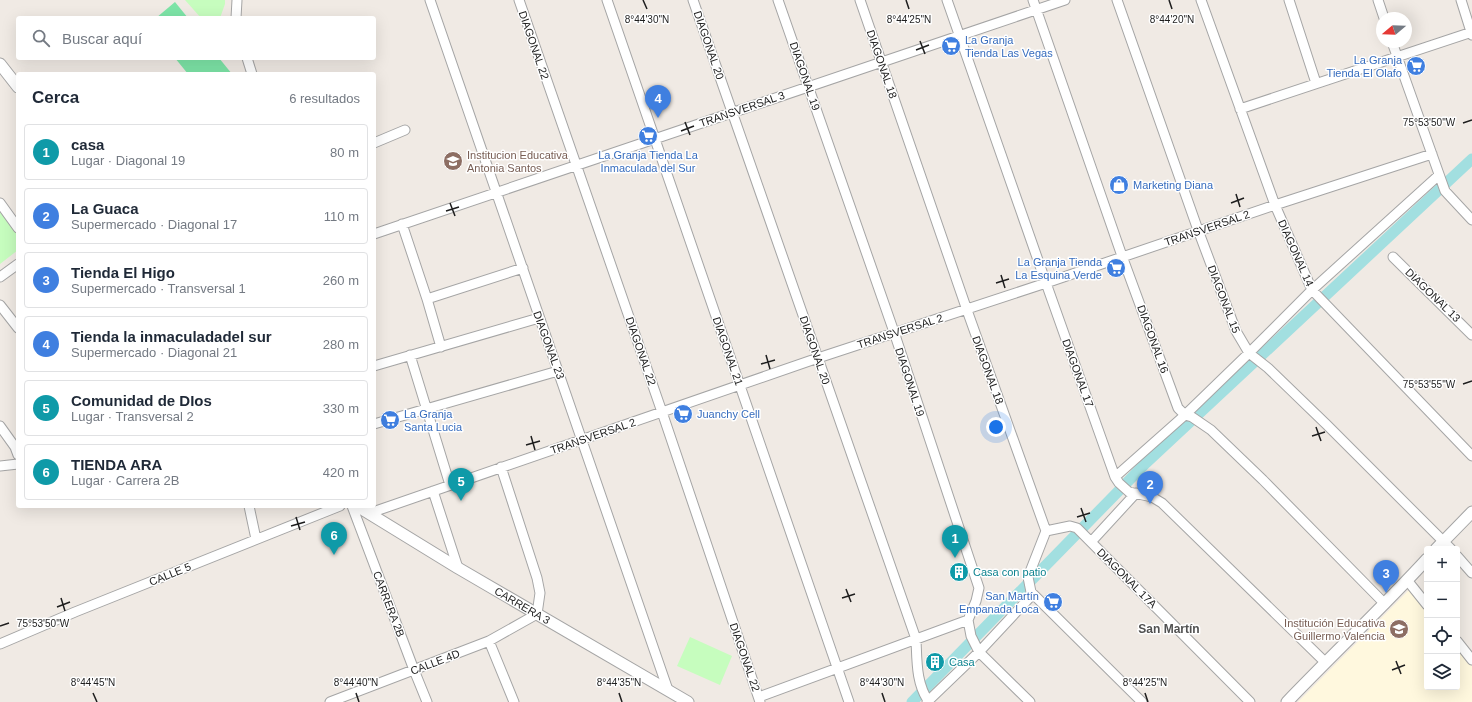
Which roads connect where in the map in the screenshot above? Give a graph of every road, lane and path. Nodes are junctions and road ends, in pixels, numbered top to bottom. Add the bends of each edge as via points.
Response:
1 (237, 0) edge
2 (430, 0) edge
3 (519, 0) edge
4 (607, 0) edge
5 (693, 0) edge
6 (778, 0) edge
7 (860, 0) edge
8 (947, 0) edge
9 (1033, 0) edge
10 (1065, 0) edge
11 (1118, 0) edge
12 (1201, 0) edge
13 (1289, 0) edge
14 (1378, 0) edge
15 (1461, 0) edge
16 (1036, 10) junction
17 (1382, 12) edge
18 (236, 16) edge
19 (1472, 33) edge
20 (960, 36) junction
21 (1394, 48) edge
22 (1397, 56) junction
23 (248, 60) edge
24 (881, 62) junction
25 (0, 64) edge
26 (251, 72) edge
27 (1316, 83) junction
28 (16, 84) edge
29 (808, 87) junction
30 (1240, 109) junction
31 (732, 113) junction
32 (405, 130) dead end
33 (655, 139) junction
34 (376, 142) edge
35 (1432, 154) junction
36 (576, 166) junction
37 (1440, 178) junction
38 (496, 193) junction
39 (0, 203) edge
40 (1275, 205) junction
41 (1472, 220) edge
42 (402, 224) junction
43 (16, 225) edge
44 (1198, 230) junction
45 (376, 233) edge
46 (1122, 256) junction
47 (1393, 257) dead end
48 (16, 265) edge
49 (523, 268) junction
50 (0, 277) edge
51 (1046, 283) junction
52 (1312, 290) junction
53 (427, 299) junction
54 (0, 305) edge
55 (967, 309) junction
56 (539, 318) junction
57 (16, 325) edge
58 (894, 332) junction
59 (1472, 334) edge
60 (441, 347) junction
61 (410, 355) junction
62 (1252, 355) junction
63 (818, 358) junction
64 (376, 365) edge
65 (558, 371) junction
66 (740, 384) junction
67 (427, 409) junction
68 (662, 412) junction
69 (1188, 416) junction
70 (376, 423) edge
71 (0, 426) edge
72 (583, 440) junction
73 (16, 450) edge
74 (1472, 456) edge
75 (16, 464) edge
76 (0, 466) edge
77 (501, 467) junction
78 (1117, 480) junction
79 (450, 485) junction
80 (432, 491) junction
81 (1133, 493) junction
82 (249, 508) edge
83 (335, 508) edge
84 (353, 508) edge
85 (361, 508) edge
86 (1472, 512) edge
87 (370, 513) junction
88 (1046, 531) junction
89 (256, 539) junction
90 (1090, 541) junction
91 (1443, 546) edge
92 (1460, 559) edge
93 (1424, 562) edge
94 (458, 568) junction
95 (1472, 573) edge
96 (1407, 580) junction
97 (1032, 593) junction
98 (1424, 601) edge
99 (1385, 604) junction
100 (537, 614) junction
101 (968, 620) junction
102 (916, 639) junction
103 (489, 641) junction
104 (0, 644) edge
105 (1460, 646) edge
106 (977, 650) junction
107 (1472, 660) edge
108 (1325, 662) junction
109 (837, 668) junction
110 (414, 670) junction
111 (668, 690) junction
112 (346, 699) edge
113 (759, 700) edge
114 (330, 702) edge
115 (428, 702) edge
116 (514, 702) edge
117 (688, 702) edge
118 (849, 702) edge
119 (928, 702) edge
120 (1030, 702) edge
121 (1142, 702) edge
122 (1250, 702) edge
123 (1287, 702) edge

1 - 18 street
2 - 38 street, DIAGONAL 23
3 - 36 street, DIAGONAL 22
4 - 33 street, DIAGONAL 21
5 - 31 street, DIAGONAL 20
6 - 29 street, DIAGONAL 19
7 - 24 street, DIAGONAL 18
8 - 20 street, DIAGONAL 17
9 - 16 street, DIAGONAL 16
10 - 16 street, TRANSVERSAL 3
11 - 44 street, DIAGONAL 15
12 - 30 street, DIAGONAL 14
13 - 27 street
14 - 17 street
15 - 19 street
16 - 20 street, TRANSVERSAL 3
16 - 46 street, DIAGONAL 16
19 - 22 street
20 - 24 street, TRANSVERSAL 3
20 - 51 street, DIAGONAL 17
21 - 22 street
22 - 27 street
22 - 35 street
23 - 26 street
24 - 29 street, TRANSVERSAL 3
24 - 55 street, DIAGONAL 18
25 - 28 street
27 - 30 street
29 - 31 street, TRANSVERSAL 3
29 - 58 street, DIAGONAL 19
30 - 40 street, DIAGONAL 14
31 - 33 street, TRANSVERSAL 3
31 - 63 street, DIAGONAL 20
32 - 34 street
33 - 36 street, TRANSVERSAL 3
33 - 66 street, DIAGONAL 21
35 - 37 street
35 - 40 street, TRANSVERSAL 2
36 - 38 street, TRANSVERSAL 3
36 - 68 street, DIAGONAL 22
37 - 41 street via 1444,191
37 - 52 street
38 - 42 street, TRANSVERSAL 3
38 - 49 street, DIAGONAL 23
39 - 43 street
40 - 44 street, TRANSVERSAL 2
40 - 52 street, DIAGONAL 14
42 - 45 street, TRANSVERSAL 3
42 - 53 street
44 - 46 street, TRANSVERSAL 2
44 - 62 street, DIAGONAL 15 via 1236,331
46 - 51 street, TRANSVERSAL 2
46 - 69 street, DIAGONAL 16 via 1178,408
47 - 59 street, DIAGONAL 13
48 - 50 street
49 - 53 street
49 - 56 street, DIAGONAL 23
51 - 55 street, TRANSVERSAL 2
51 - 78 street, DIAGONAL 17
52 - 62 street
52 - 74 street, DIAGONAL 14
53 - 60 street
54 - 57 street
55 - 58 street, TRANSVERSAL 2
55 - 88 street, DIAGONAL 18
56 - 60 street
56 - 65 street, DIAGONAL 23
58 - 63 street, TRANSVERSAL 2
58 - 101 street, DIAGONAL 19 via 979,588
60 - 61 street
61 - 64 street
61 - 67 street
62 - 69 street
62 - 91 street, DIAGONAL 15 via 1268,368
63 - 66 street, TRANSVERSAL 2
63 - 102 street, DIAGONAL 20
65 - 67 street
65 - 72 street, DIAGONAL 23
66 - 68 street, TRANSVERSAL 2
66 - 109 street, DIAGONAL 21
67 - 70 street
67 - 79 street
68 - 72 street, TRANSVERSAL 2
68 - 113 street, DIAGONAL 22
69 - 78 street
69 - 99 street, DIAGONAL 16 via 1211,430
71 - 73 street
72 - 77 street, TRANSVERSAL 2
72 - 111 street, DIAGONAL 23
75 - 76 street
77 - 79 street, TRANSVERSAL 2
77 - 100 street via 537,578 540,593
78 - 81 street, DIAGONAL 17
79 - 80 street, TRANSVERSAL 2
80 - 87 street, TRANSVERSAL 2
80 - 94 street
81 - 90 street
81 - 108 street, DIAGONAL 17 via 1152,497 1162,503
82 - 89 street
83 - 89 street, CALLE 5
84 - 110 street, CARRERA 2B
85 - 87 street, CARRERA 3
86 - 91 street
87 - 94 street, CARRERA 3
88 - 90 street, DIAGONAL 17A via 1070,526 1077,528
88 - 97 street via 1028,577
89 - 104 street, CALLE 5
90 - 122 street, DIAGONAL 17A
92 - 95 street
93 - 96 street
94 - 100 street, CARRERA 3
96 - 98 street
96 - 99 street
97 - 106 street
97 - 121 street
99 - 108 street
100 - 103 street, CALLE 4D
100 - 111 street, CARRERA 3
101 - 102 street
101 - 106 street
102 - 109 street
102 - 119 street, DIAGONAL 20 via 919,677
103 - 110 street, CALLE 4D
103 - 116 street
105 - 107 street
106 - 119 street
106 - 120 street
108 - 123 street
109 - 113 street
109 - 118 street, DIAGONAL 21
110 - 112 street, CALLE 4D
110 - 115 street, CARRERA 2B
111 - 117 street, CARRERA 3
112 - 114 street, CALLE 4D

